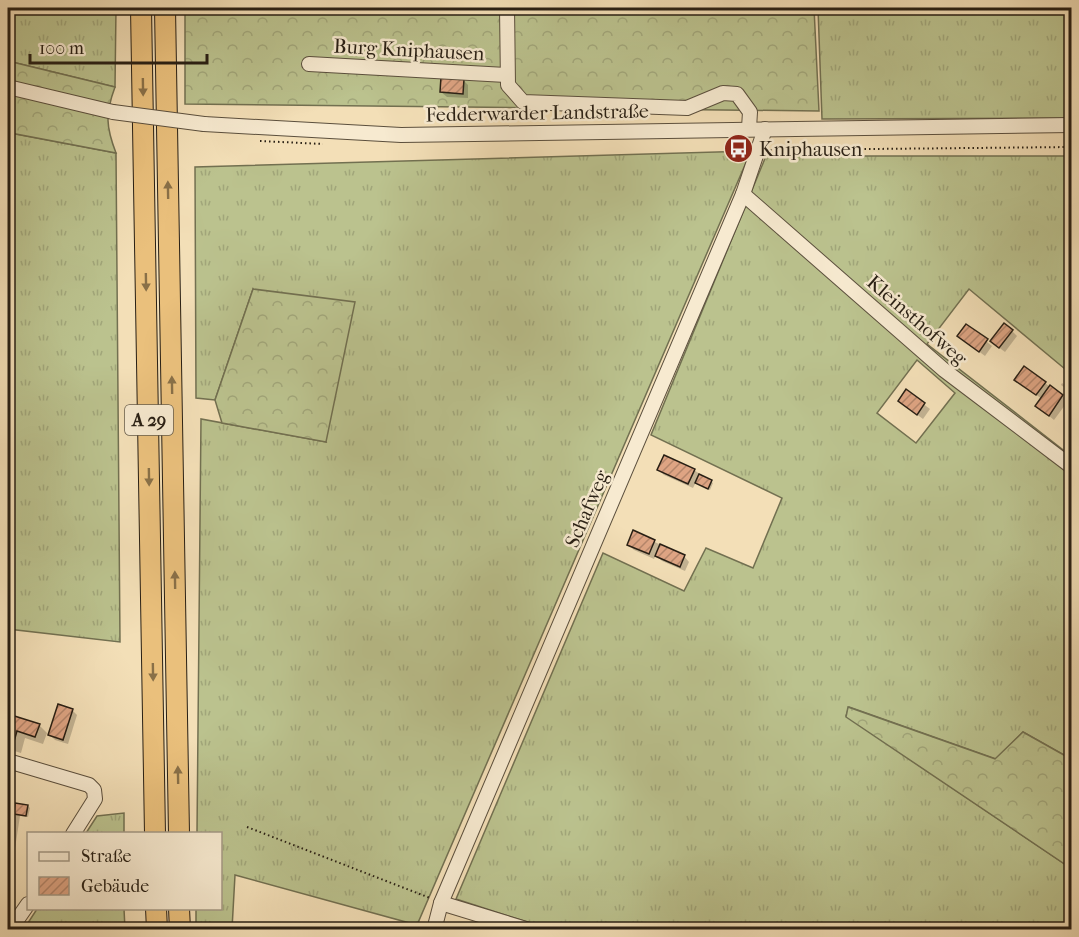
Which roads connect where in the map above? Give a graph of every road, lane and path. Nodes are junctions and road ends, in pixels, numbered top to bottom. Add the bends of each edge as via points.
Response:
1 (141, 8) edge
2 (165, 8) edge
3 (507, 8) edge
4 (309, 64) dead end
5 (506, 75) junction
6 (8, 87) edge
7 (1071, 125) edge
8 (749, 128) junction
9 (765, 129) junction
10 (761, 146) junction
11 (1071, 147) edge
12 (743, 194) junction
13 (1071, 467) edge
14 (8, 761) edge
15 (247, 826) dead end
16 (74, 832) edge
17 (155, 832) edge
18 (179, 832) edge
19 (441, 903) junction
20 (27, 905) edge
21 (156, 910) edge
22 (179, 910) edge
23 (10, 930) edge
24 (157, 930) edge
25 (180, 930) edge
26 (434, 930) edge
27 (529, 930) edge

1 -> 17 highway, A 29
18 -> 2 highway, A 29
3 - 5 street, Burg Kniphausen
4 - 5 street, Burg Kniphausen
5 - 8 street, Burg Kniphausen via 508,85 523,102 687,108 723,93 737,94 750,112
6 - 8 street, Fedderwarder Landstraße, bridge via 113,112 204,124 401,135
7 - 9 street, Fedderwarder Landstraße
8 - 9 street, Fedderwarder Landstraße
9 - 10 street, Schafweg
10 - 11 path via 771,150
10 - 12 street, Schafweg
12 - 13 street, Kleinsthofweg via 944,370
12 - 19 street, Schafweg
14 - 16 street via 89,785 94,790 96,799
15 - 19 path
19 - 26 street, Schafweg
19 - 27 street
20 - 23 street
21 - 24 highway
22 - 25 highway

